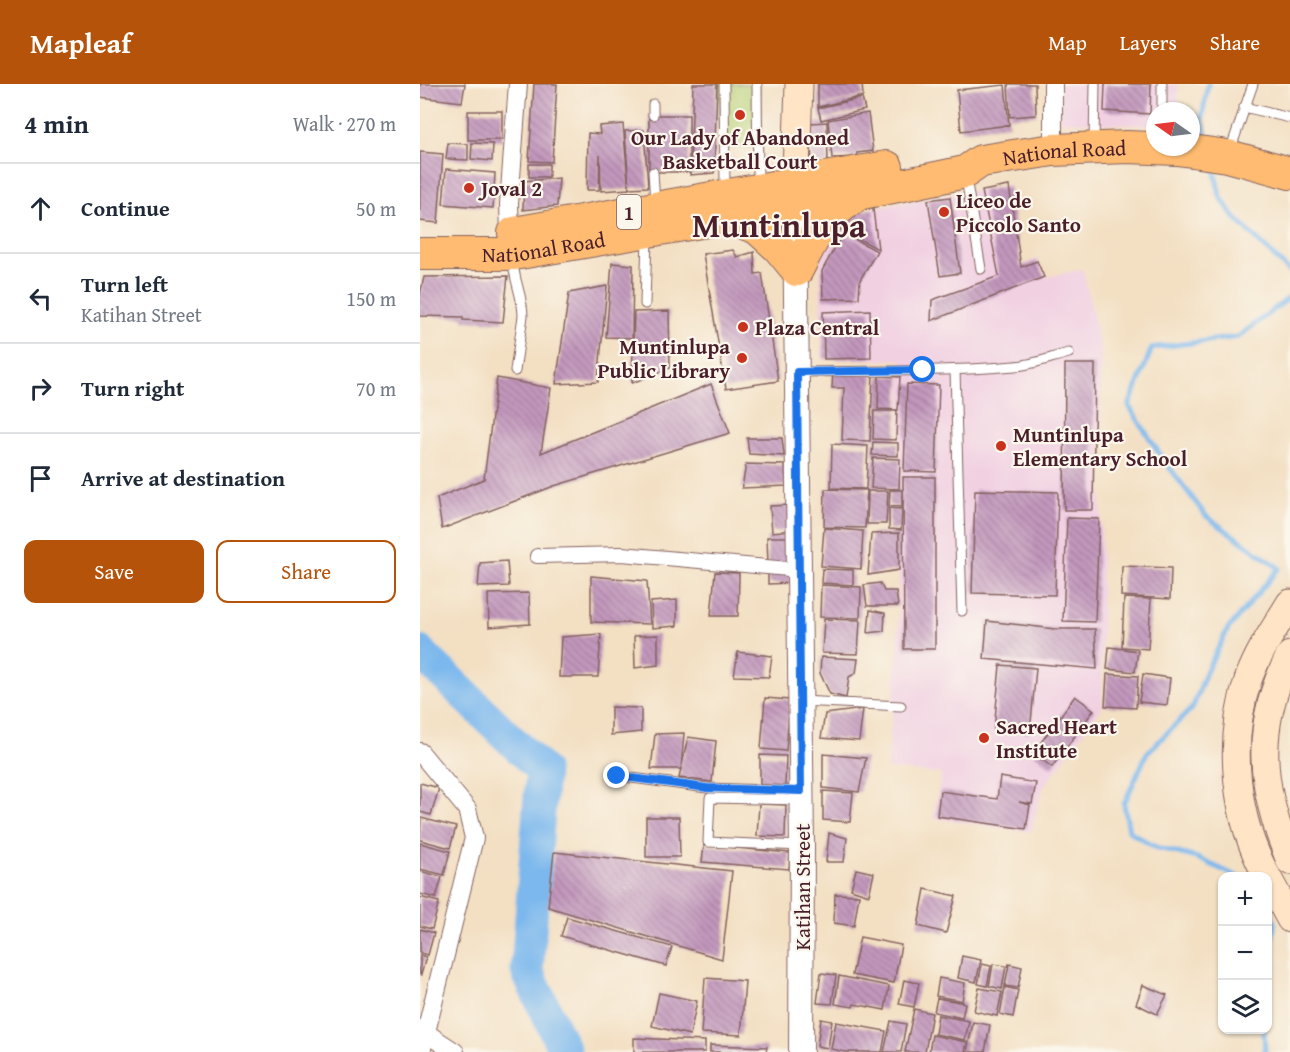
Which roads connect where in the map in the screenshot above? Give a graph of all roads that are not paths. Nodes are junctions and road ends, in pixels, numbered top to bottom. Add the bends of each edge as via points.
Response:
1 (518, 84) edge
2 (724, 84) edge
3 (757, 84) edge
4 (800, 84) edge
5 (1053, 84) edge
6 (1095, 84) edge
7 (1162, 84) edge
8 (1253, 84) edge
9 (1162, 102) edge
10 (653, 104) dead end
11 (1244, 107) junction
12 (653, 115) dead end
13 (1290, 118) edge
14 (1094, 148) junction
15 (1146, 148) edge
16 (1053, 150) junction
17 (1200, 152) edge
18 (1222, 155) junction
19 (973, 167) junction
20 (653, 172) dead end
21 (1290, 173) edge
22 (758, 189) junction
23 (862, 192) junction
24 (795, 194) junction
25 (726, 206) junction
26 (651, 220) junction
27 (420, 238) edge
28 (512, 244) junction
29 (420, 254) edge
30 (981, 269) dead end
31 (796, 270) junction
32 (645, 304) dead end
33 (1069, 353) dead end
34 (955, 370) junction
35 (515, 371) dead end
36 (797, 372) junction
37 (537, 556) dead end
38 (800, 570) junction
39 (1290, 603) edge
40 (962, 611) dead end
41 (1290, 655) edge
42 (800, 701) junction
43 (901, 706) dead end
44 (420, 752) edge
45 (617, 776) dead end
46 (801, 796) junction
47 (802, 846) junction
48 (1290, 861) edge
49 (1265, 872) edge
50 (1272, 886) edge
51 (1290, 918) edge
52 (426, 1033) junction
53 (420, 1052) edge
54 (455, 1052) edge
55 (801, 1052) edge

1 - 28 street via 509,204
2 - 25 lane
3 - 22 lane
4 - 24 main road
5 - 16 street
6 - 14 lane
7 - 9 lane
8 - 11 lane
10 - 12 lane
11 - 13 lane
11 - 18 lane
14 - 15 highway, National Road / 1
14 - 16 highway, National Road / 1
16 - 19 highway, National Road / 1
17 - 18 highway, National Road / 1
18 - 21 highway, National Road / 1
19 - 23 highway, National Road / 1
19 - 24 highway, National Road / 1 via 963,153
19 - 30 lane
20 - 26 lane
22 - 24 highway, National Road / 1
22 - 25 highway, National Road / 1
23 - 24 highway, National Road / 1
23 - 31 highway via 816,231
24 - 25 highway, National Road / 1
24 - 31 street, Katihan Street
25 - 26 highway, National Road / 1
25 - 31 highway via 779,248
26 - 28 highway, National Road / 1
26 - 32 lane
27 - 28 highway, National Road / 1
28 - 29 highway, National Road / 1
28 - 35 lane via 514,278 523,307
31 - 36 street, Katihan Street
33 - 34 lane via 1017,366
34 - 36 lane
34 - 40 lane
36 - 38 street, Katihan Street
37 - 38 street via 622,554
38 - 42 street, Katihan Street
39 - 49 main road via 1248,681 1238,733 1236,759 1244,816
41 - 48 main road via 1268,715 1264,759 1276,826
42 - 43 lane
42 - 46 street, Katihan Street
44 - 52 street via 467,809 474,838
45 - 46 lane
46 - 47 street, Katihan Street
46 - 47 lane via 710,798 708,842
47 - 55 street, Katihan Street
50 - 51 main road
52 - 53 street
52 - 54 street

